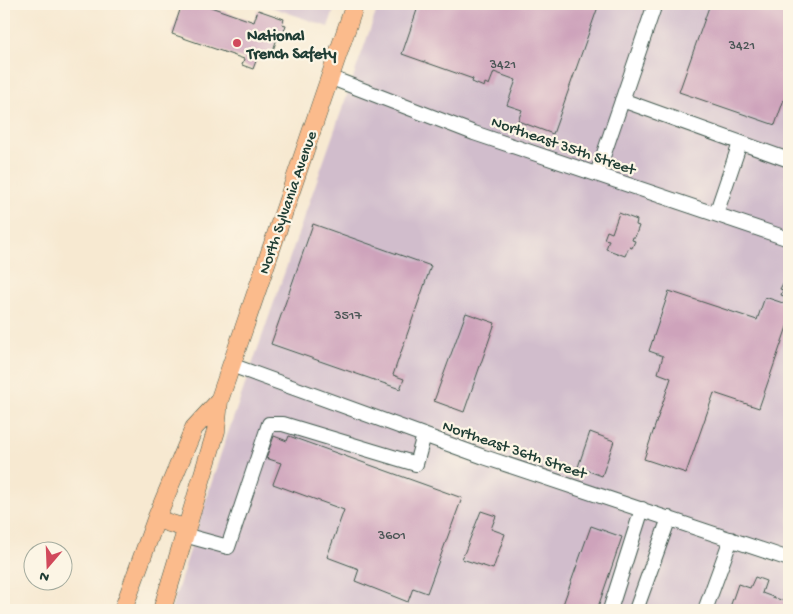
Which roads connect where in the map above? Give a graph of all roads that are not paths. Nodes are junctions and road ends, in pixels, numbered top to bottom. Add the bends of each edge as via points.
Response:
1 (356, 4) edge
2 (655, 4) edge
3 (329, 77) junction
4 (622, 100) junction
5 (740, 143) junction
6 (789, 160) edge
7 (596, 174) junction
8 (716, 214) junction
9 (789, 238) edge
10 (231, 364) junction
11 (218, 401) junction
12 (424, 435) junction
13 (642, 509) junction
14 (669, 518) junction
15 (154, 526) junction
16 (185, 532) junction
17 (731, 539) junction
18 (789, 559) edge
19 (112, 610) edge
20 (124, 610) edge
21 (162, 610) edge
22 (610, 610) edge
23 (636, 610) edge
24 (705, 610) edge

1 - 3 main road, North Sylvania Avenue
2 - 4 street
3 - 7 street, Northeast 35th Street via 474,133
3 - 10 main road, North Sylvania Avenue
4 - 5 street
4 - 7 street
5 - 6 street
5 - 8 street
7 - 8 street, Northeast 35th Street
8 - 9 street, Northeast 35th Street
10 - 11 main road, North Sylvania Avenue
10 - 12 street, Northeast 36th Street
11 - 15 main road, North Sylvania Avenue via 194,428
11 - 16 main road, North Sylvania Avenue via 216,431
12 - 13 street, Northeast 36th Street
12 - 16 street via 416,464 283,424 269,424 228,547
13 - 14 street, Northeast 36th Street
13 - 22 street
14 - 17 street, Northeast 36th Street
14 - 23 street
15 - 16 main road
15 - 19 main road
15 - 20 main road, North Sylvania Avenue
16 - 21 main road, North Sylvania Avenue
17 - 18 street, Northeast 36th Street
17 - 24 street

